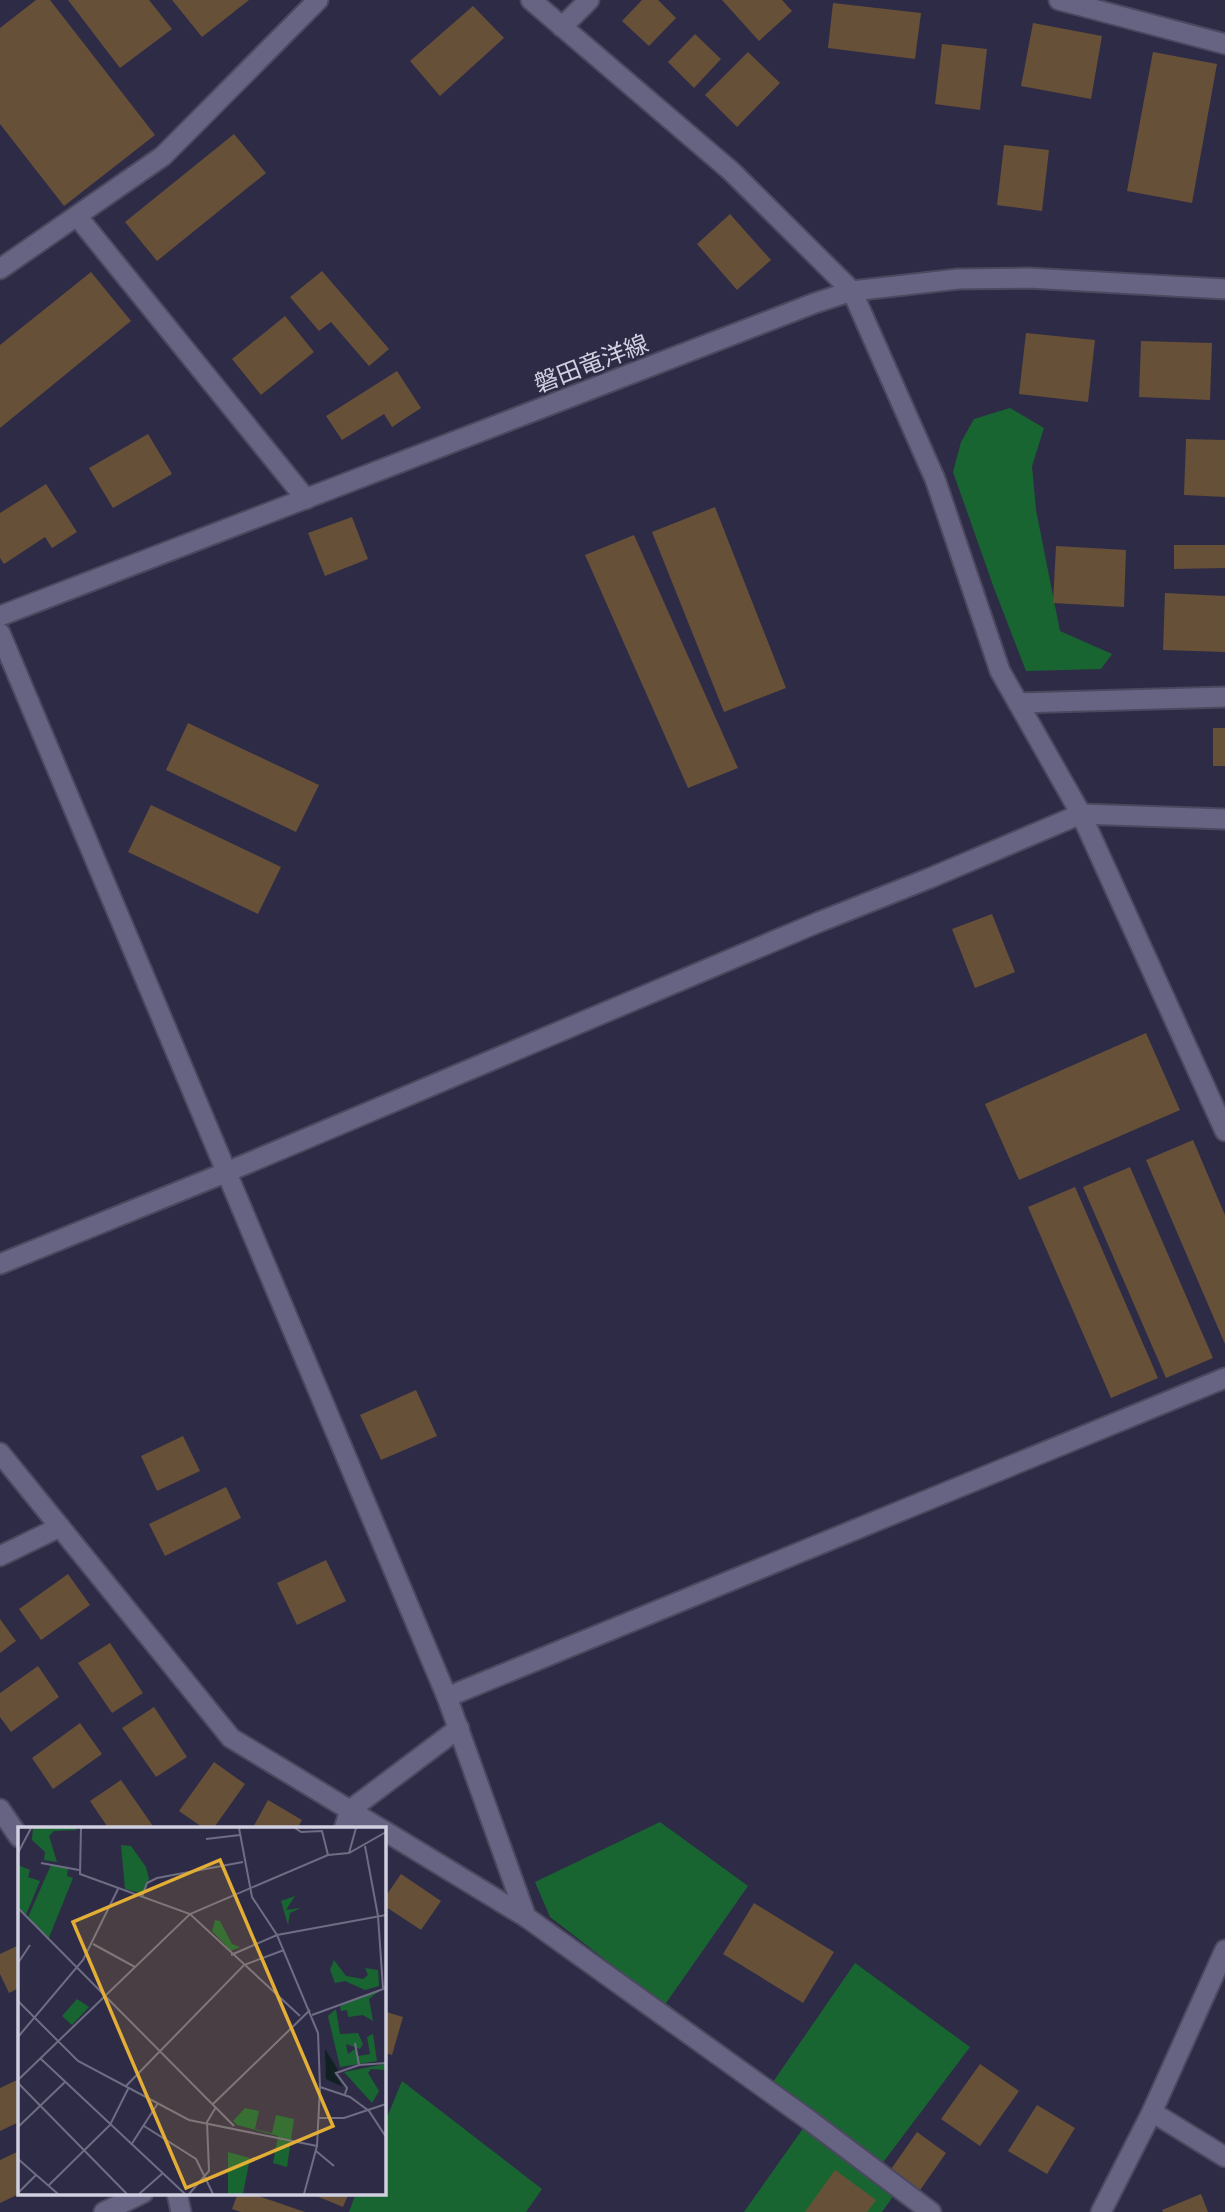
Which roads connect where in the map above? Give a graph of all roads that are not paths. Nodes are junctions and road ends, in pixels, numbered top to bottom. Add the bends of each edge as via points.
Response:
1 (318, 0) edge
2 (531, 0) edge
3 (589, 0) edge
4 (1059, 0) edge
5 (562, 27) junction
6 (1225, 44) edge
7 (77, 216) junction
8 (0, 269) edge
9 (1225, 289) edge
10 (852, 291) junction
11 (306, 499) junction
12 (0, 616) edge
13 (0, 633) edge
14 (1225, 696) edge
15 (1018, 703) junction
16 (1080, 814) junction
17 (1225, 819) edge
18 (1225, 1131) edge
19 (227, 1172) junction
20 (0, 1264) edge
21 (1225, 1378) edge
22 (0, 1453) edge
23 (60, 1527) junction
24 (0, 1556) edge
25 (447, 1697) junction
26 (459, 1728) junction
27 (0, 1809) edge
28 (347, 1819) edge
29 (375, 1827) edge
30 (385, 1831) edge
31 (18, 1836) edge
32 (526, 1917) junction
33 (1225, 1950) edge
34 (1152, 2112) junction
35 (1225, 2157) edge
36 (141, 2194) edge
37 (177, 2194) edge
38 (104, 2212) edge
39 (181, 2212) edge
40 (931, 2212) edge
41 (1101, 2212) edge

1 - 7 street via 163,156
2 - 5 street
3 - 5 street
4 - 6 street
5 - 10 street via 732,171
7 - 8 street
7 - 11 street
9 - 10 street, 磐田竜洋線 via 1030,278 958,279
10 - 11 street, 磐田竜洋線
10 - 15 street via 935,479 1000,671
11 - 12 street, 磐田竜洋線
13 - 19 street
14 - 15 street
15 - 16 street
16 - 17 street
16 - 18 street
16 - 19 street
19 - 20 street
19 - 25 street
21 - 25 street
22 - 23 street
23 - 24 street
23 - 28 street via 231,1738
25 - 26 street
26 - 28 street
26 - 32 street
27 - 31 street
28 - 29 street
30 - 32 street
32 - 40 street
33 - 34 street
34 - 35 street
34 - 41 street
36 - 38 street
37 - 39 street

